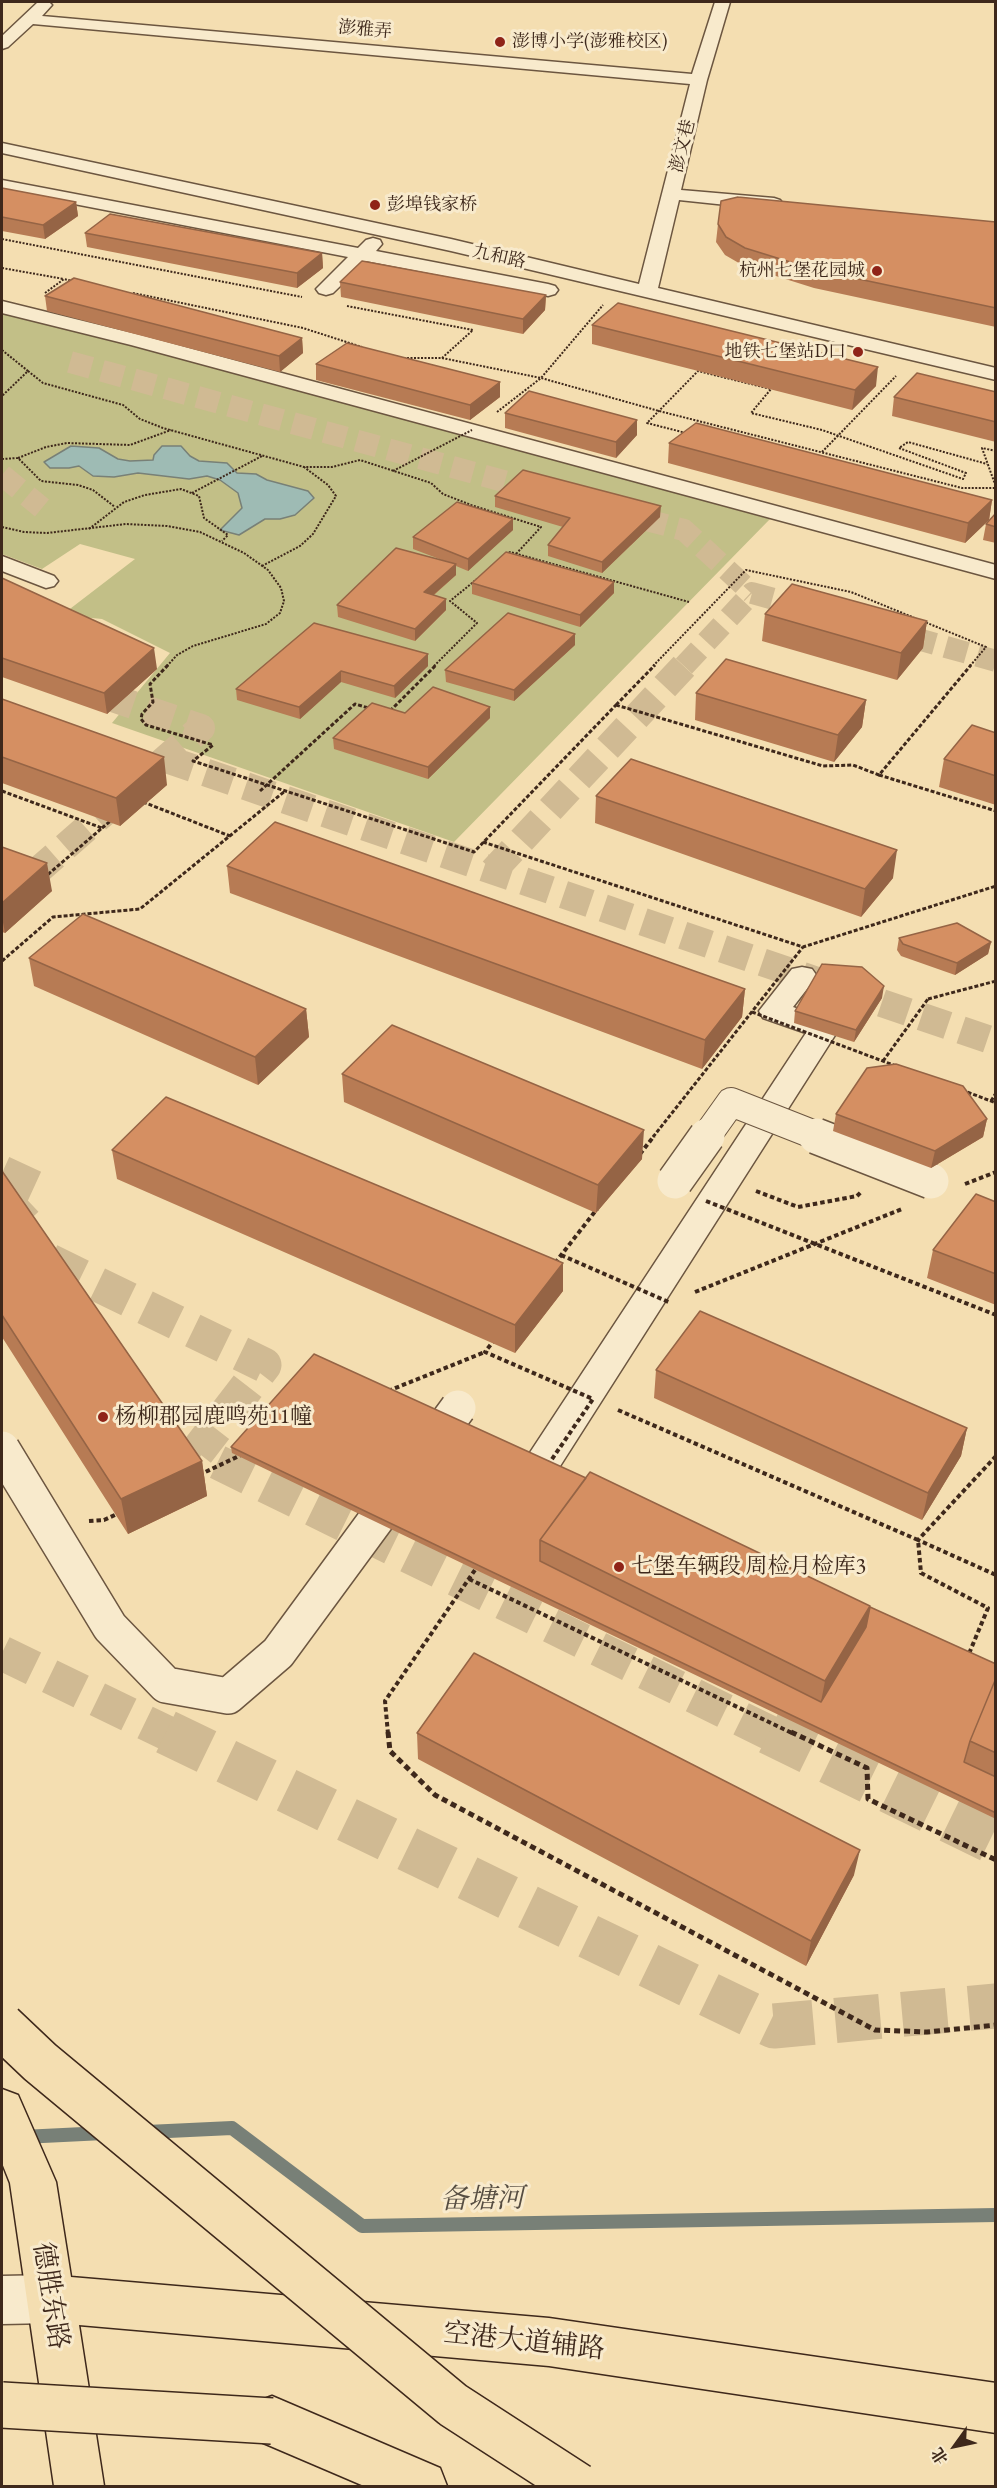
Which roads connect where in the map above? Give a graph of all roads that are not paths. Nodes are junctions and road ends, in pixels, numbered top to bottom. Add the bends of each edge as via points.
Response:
1 (48, 2) edge
2 (723, 2) edge
3 (28, 19) junction
4 (2, 44) edge
5 (699, 80) junction
6 (2, 135) edge
7 (2, 148) edge
8 (2, 186) edge
9 (671, 194) junction
10 (787, 205) edge
11 (389, 232) junction
12 (360, 254) junction
13 (649, 284) junction
14 (620, 285) junction
15 (319, 294) road end
16 (569, 294) dead end
17 (605, 302) road end
18 (2, 307) edge
19 (996, 359) edge
20 (996, 374) edge
21 (2, 563) edge
22 (996, 572) edge
23 (46, 581) dead end
24 (802, 976) dead end
25 (797, 1047) dead end
26 (753, 1111) junction
27 (675, 1181) dead end
28 (931, 1181) dead end
29 (458, 1408) dead end
30 (2, 1449) edge
31 (542, 1470) edge
32 (2, 2026) edge
33 (2, 2111) edge
34 (50, 2299) junction
35 (2, 2300) edge
36 (2, 2405) edge
37 (996, 2408) edge
38 (79, 2487) edge
39 (422, 2487) edge
40 (578, 2487) edge

1 - 3 street
2 - 5 street, 澎文巷
3 - 4 street
3 - 5 street, 澎雅弄
5 - 9 street, 澎文巷
6 - 13 street, 九和路 via 228,184 315,198 555,252
7 - 11 street, 九和路
8 - 12 street
9 - 10 street
9 - 13 street, 澎文巷
11 - 12 street
11 - 14 street, 九和路
12 - 15 street
12 - 16 street
13 - 14 street, 九和路
13 - 19 street, 九和路
13 - 20 street, 九和路
14 - 17 street
18 - 22 street
21 - 23 street
24 - 31 street via 774,1011 824,1029
25 - 26 street
26 - 27 street, bridge via 731,1102
26 - 28 street, bridge
29 - 30 street, bridge via 278,1653 228,1696 166,1685 110,1627
32 - 40 main road, bridge via 40,2062 453,2405
33 - 34 main road, 德胜东路 via 33,2182
34 - 35 street
34 - 37 main road, 空港大道辅路 via 549,2342
34 - 38 main road, 德胜东路
36 - 39 main road, bridge via 272,2421

